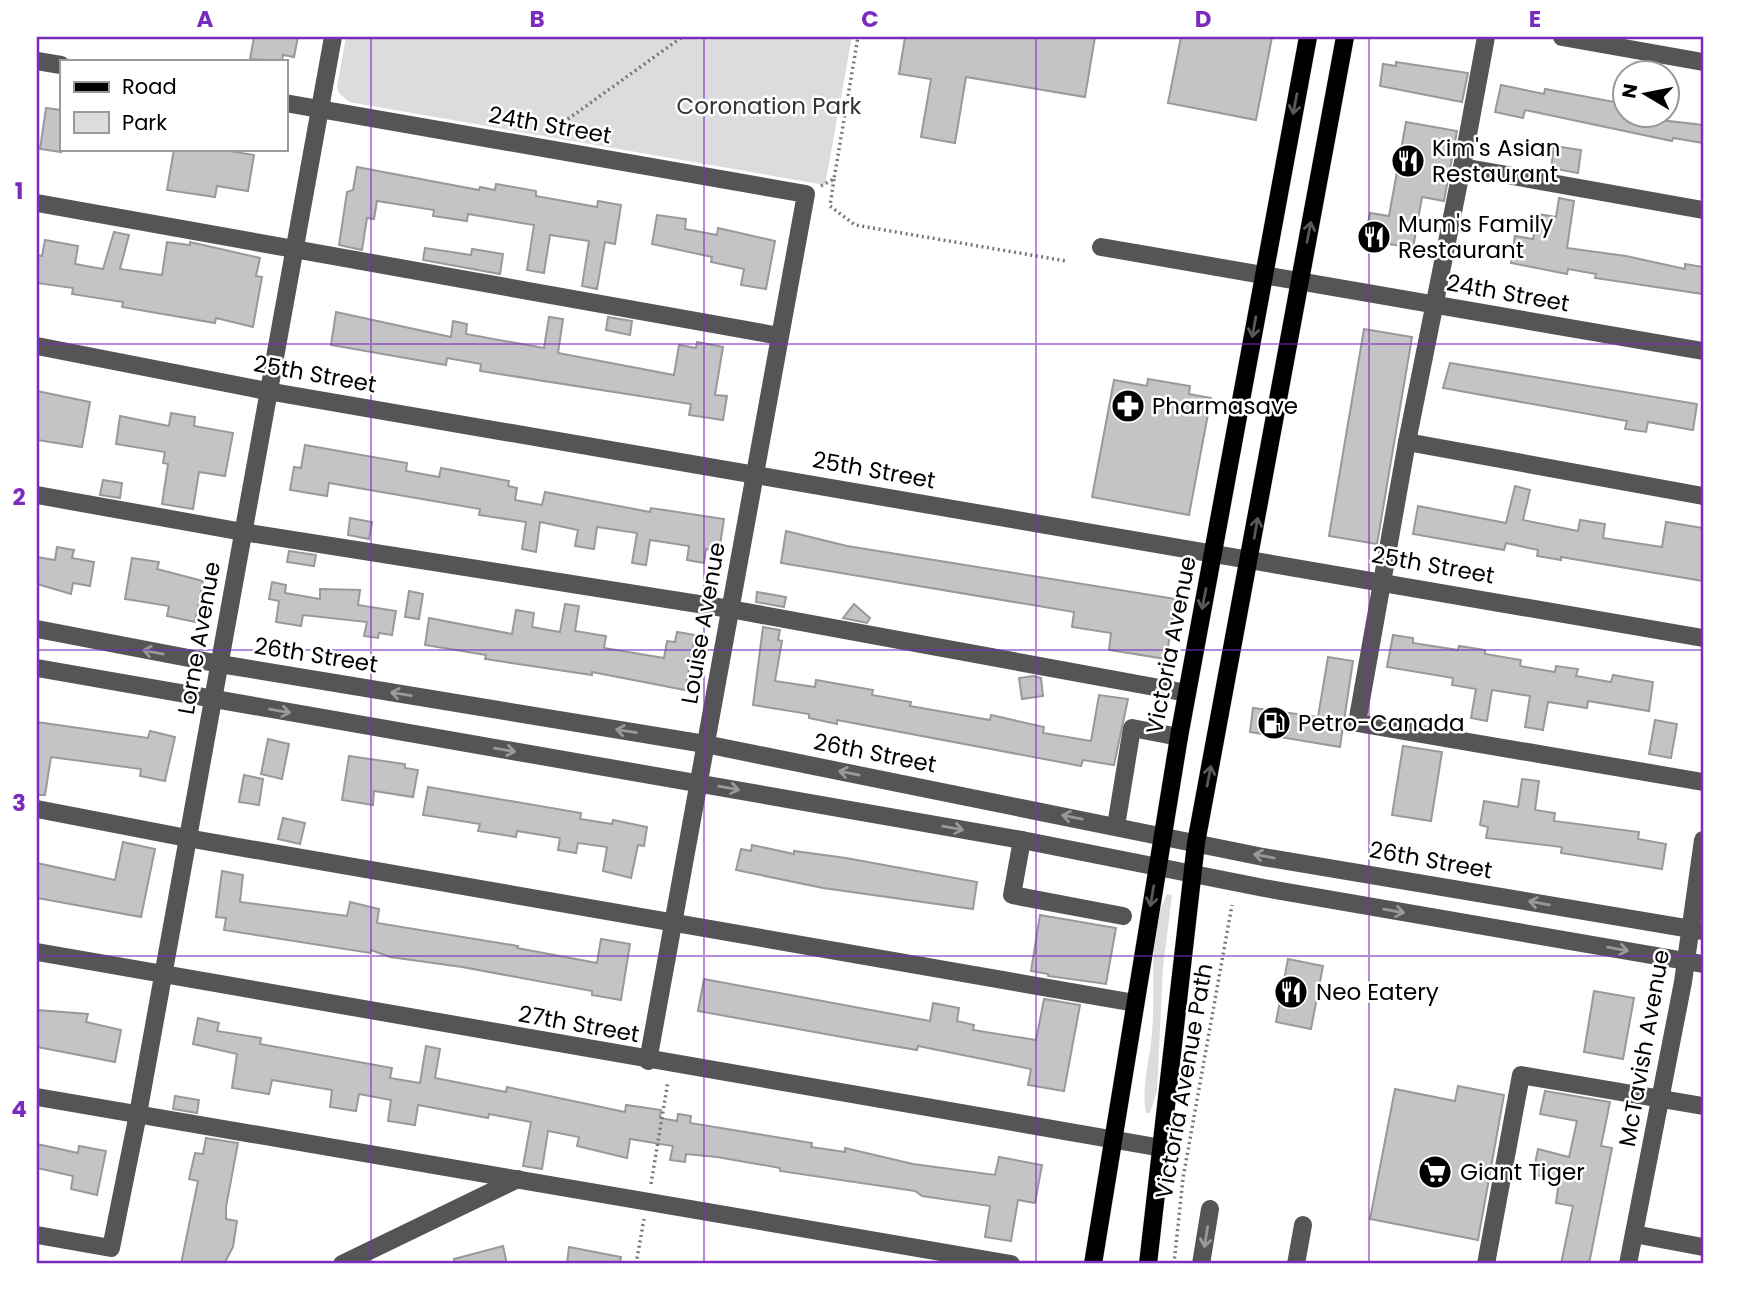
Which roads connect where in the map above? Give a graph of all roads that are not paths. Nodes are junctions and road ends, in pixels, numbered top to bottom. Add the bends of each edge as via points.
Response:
1 (333, 37) edge
2 (1308, 37) edge
3 (1345, 37) edge
4 (1486, 37) edge
5 (1562, 37) edge
6 (37, 61) edge
7 (1703, 62) edge
8 (60, 65) edge
9 (287, 103) edge
10 (320, 109) junction
11 (1462, 167) junction
12 (806, 194) joint
13 (37, 203) edge
14 (1703, 210) edge
15 (1101, 247) dead end
16 (293, 249) junction
17 (1263, 276) junction
18 (1299, 282) junction
19 (1434, 305) junction
20 (780, 336) junction
21 (37, 346) edge
22 (1703, 351) edge
23 (267, 391) junction
24 (1407, 442) junction
25 (755, 474) junction
26 (37, 495) edge
27 (1703, 496) edge
28 (243, 532) junction
29 (1213, 554) junction
30 (1250, 559) junction
31 (1384, 582) junction
32 (730, 609) junction
33 (37, 629) edge
34 (1703, 638) edge
35 (220, 664) junction
36 (37, 668) edge
37 (1187, 692) junction
38 (213, 700) junction
39 (1179, 737) junction
40 (705, 744) junction
41 (1703, 782) edge
42 (698, 783) junction
43 (37, 809) edge
44 (1116, 826) junction
45 (1163, 836) junction
46 (187, 838) junction
47 (1022, 840) junction
48 (1703, 840) edge
49 (1196, 843) junction
50 (1158, 865) junction
51 (1331, 868) junction
52 (1194, 873) junction
53 (1326, 900) junction
54 (1123, 916) dead end
55 (673, 922) junction
56 (1696, 930) edge
57 (37, 952) edge
58 (1694, 962) edge
59 (162, 974) junction
60 (1135, 1003) junction
61 (648, 1061) junction
62 (37, 1097) edge
63 (1660, 1099) junction
64 (1703, 1106) edge
65 (138, 1114) junction
66 (1114, 1140) junction
67 (1162, 1148) junction
68 (518, 1179) junction
69 (1210, 1209) dead end
70 (1303, 1225) dead end
71 (1634, 1234) junction
72 (37, 1235) edge
73 (1703, 1247) edge
74 (342, 1264) edge
75 (1011, 1264) edge
76 (1093, 1264) edge
77 (1148, 1264) edge
78 (1201, 1264) edge
79 (1296, 1264) edge
80 (1486, 1264) edge
81 (1628, 1264) edge

1 - 10 street, Lorne Avenue
2 -> 17 main road, Victoria Avenue
18 -> 3 main road
4 - 11 street
5 - 7 street
6 - 8 street
9 - 10 street, 24th Street
10 - 12 street, 24th Street
10 - 16 street, Lorne Avenue
11 - 14 street
11 - 19 street
12 - 20 street, Louise Avenue
13 - 16 street
15 - 17 street, 24th Street
16 - 20 street
16 - 23 street, Lorne Avenue
17 - 18 street, 24th Street
17 -> 29 main road, Victoria Avenue
18 - 19 street, 24th Street
30 -> 18 main road
19 - 22 street, 24th Street
19 - 24 street
20 - 25 street, Louise Avenue
21 - 23 street, 25th Street
23 - 25 street, 25th Street
23 - 28 street, Lorne Avenue
24 - 27 street
24 - 31 street
25 - 29 street, 25th Street
25 - 32 street, Louise Avenue
26 - 28 street
28 - 32 street
28 - 35 street, Lorne Avenue
29 - 30 street, 25th Street
29 -> 37 main road, Victoria Avenue
30 - 31 street, 25th Street
49 -> 30 main road
31 - 34 street, 25th Street
31 - 41 street via 1357,723
32 - 37 street
32 - 40 street, Louise Avenue
35 -> 33 street, 26th Street
35 - 38 street, Lorne Avenue
40 -> 35 street, 26th Street
36 - 38 street
37 - 39 main road, Victoria Avenue
38 -> 42 street
38 - 46 street, Lorne Avenue
39 - 44 street via 1132,729
39 - 45 main road, Victoria Avenue
40 - 42 street, Louise Avenue
44 -> 40 street, 26th Street
42 -> 47 street
42 - 55 street, Louise Avenue
43 - 46 street
44 - 45 street, 26th Street
45 - 49 street, 26th Street
45 - 50 main road, Victoria Avenue
46 - 55 street
46 - 59 street, Lorne Avenue
47 - 50 street
47 - 54 street via 1012,895
48 - 56 street, McTavish Avenue
51 -> 49 street, 26th Street
49 - 52 main road
50 - 52 street
50 -> 60 main road, Victoria Avenue
51 - 53 street
56 -> 51 street, 26th Street
52 - 53 street
52 - 67 main road
53 -> 58 street
55 - 60 street
55 - 61 street, Louise Avenue
56 - 58 street, McTavish Avenue
57 - 59 street, 27th Street
58 - 63 street, McTavish Avenue
59 - 61 street, 27th Street
59 - 65 street, Lorne Avenue
60 - 66 main road, Victoria Avenue
61 - 66 street, 27th Street
62 - 65 street
63 - 64 street
63 - 71 street, McTavish Avenue
63 - 80 street via 1521,1075
65 - 68 street
65 - 72 street, Lorne Avenue via 111,1248
66 - 67 street, 27th Street
66 - 76 main road, Victoria Avenue
67 - 77 main road
68 - 74 street
68 - 75 street
69 -> 78 street
70 - 79 street
71 - 73 street
71 - 81 street, McTavish Avenue

